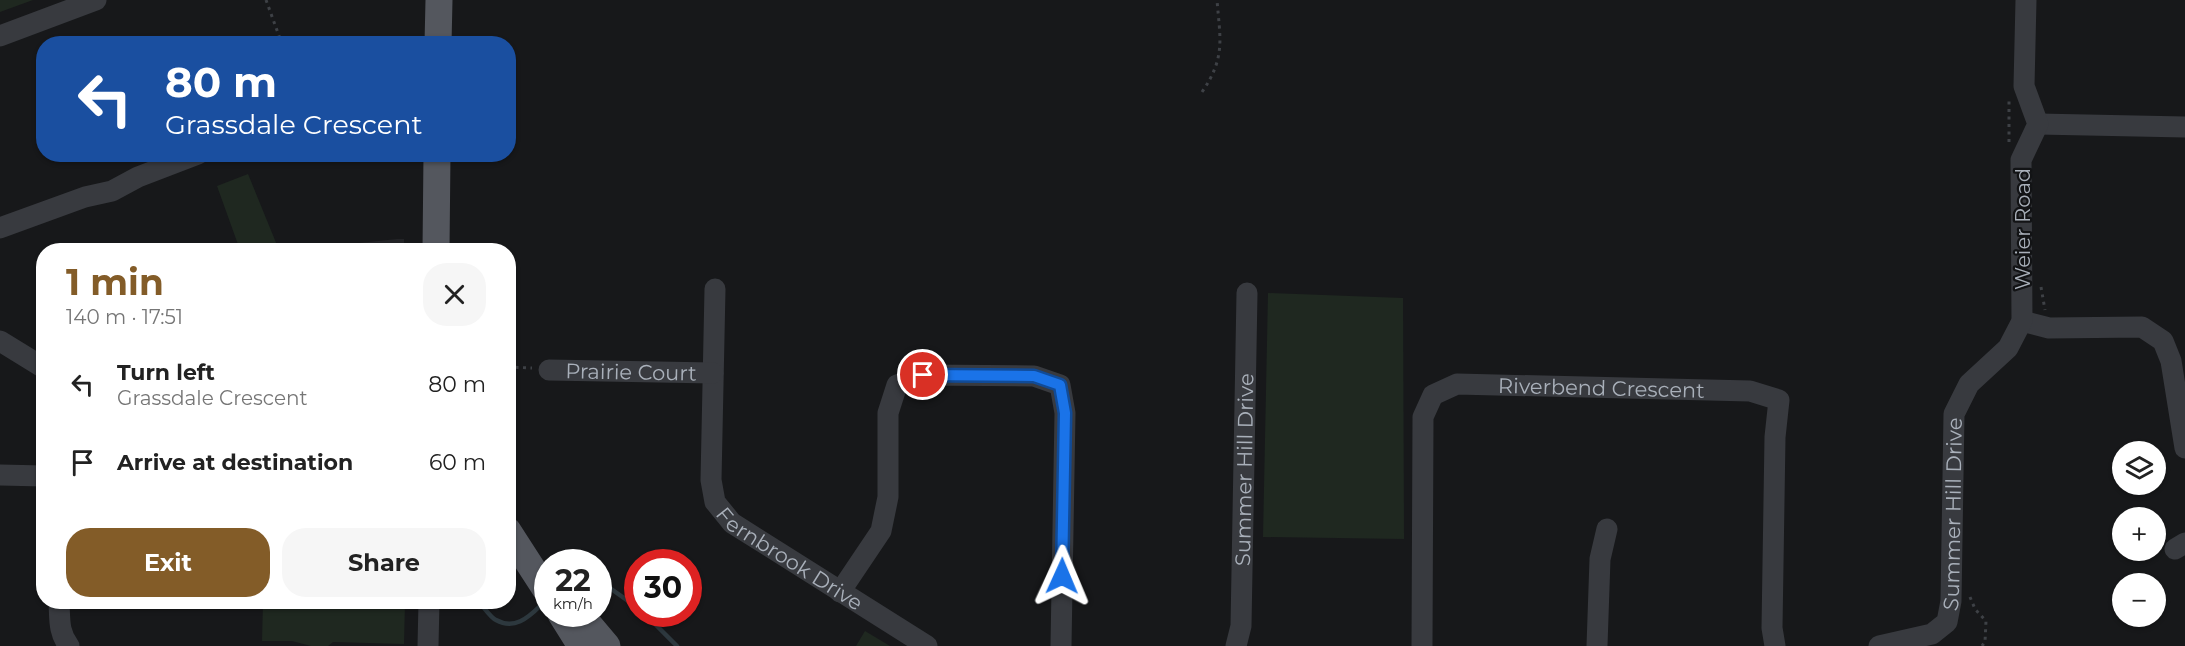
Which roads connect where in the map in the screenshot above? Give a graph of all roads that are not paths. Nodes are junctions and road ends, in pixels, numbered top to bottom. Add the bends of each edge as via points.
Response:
1 (96, 0) edge
2 (439, 0) edge
3 (2026, 0) edge
4 (0, 36) edge
5 (438, 36) edge
6 (2038, 124) junction
7 (2185, 127) edge
8 (177, 162) edge
9 (437, 162) edge
10 (0, 228) edge
11 (436, 243) edge
12 (715, 289) dead end
13 (1247, 293) dead end
14 (2022, 321) junction
15 (0, 341) edge
16 (36, 363) edge
17 (549, 370) road end
18 (713, 373) junction
19 (2185, 448) edge
20 (0, 475) edge
21 (36, 476) edge
22 (1607, 529) dead end
23 (516, 538) edge
24 (516, 542) edge
25 (534, 560) edge
26 (534, 571) edge
27 (840, 592) junction
28 (59, 609) edge
29 (429, 609) edge
30 (569, 627) edge
31 (591, 627) edge
32 (62, 644) edge
33 (428, 646) edge
34 (581, 646) edge
35 (607, 646) edge
36 (927, 646) edge
37 (1061, 646) edge
38 (1236, 646) edge
39 (1422, 646) edge
40 (1597, 646) edge
41 (1775, 646) edge
42 (1879, 646) edge

1 - 4 street
2 - 5 main road
3 - 6 street via 2024,86
6 - 7 street
6 - 14 street, Weier Road via 2021,160
8 - 10 street via 112,191
9 - 11 main road
12 - 18 street, Fernbrook Drive
13 - 38 street, Summer Hill Drive via 1241,626
14 - 19 street via 2049,328 2142,327 2163,341 2171,361
14 - 42 street, Summer Hill Drive via 2008,348 1969,384 1954,414 1951,601 1947,622 1932,634
15 - 16 street
17 - 18 street, Prairie Court
18 - 27 street, Fernbrook Drive via 711,480 715,502 732,523
20 - 21 street
22 - 40 street via 1600,559
23 - 25 main road
24 - 26 main road
27 - 36 street, Fernbrook Drive
27 - 37 street via 881,531 888,497 888,413 897,385 923,375 1034,376 1060,385 1065,413
28 - 32 street
29 - 33 street
30 - 34 main road
31 - 35 main road
39 - 41 street, Riverbend Crescent via 1423,417 1434,395 1457,384 1750,391 1779,400 1775,437

